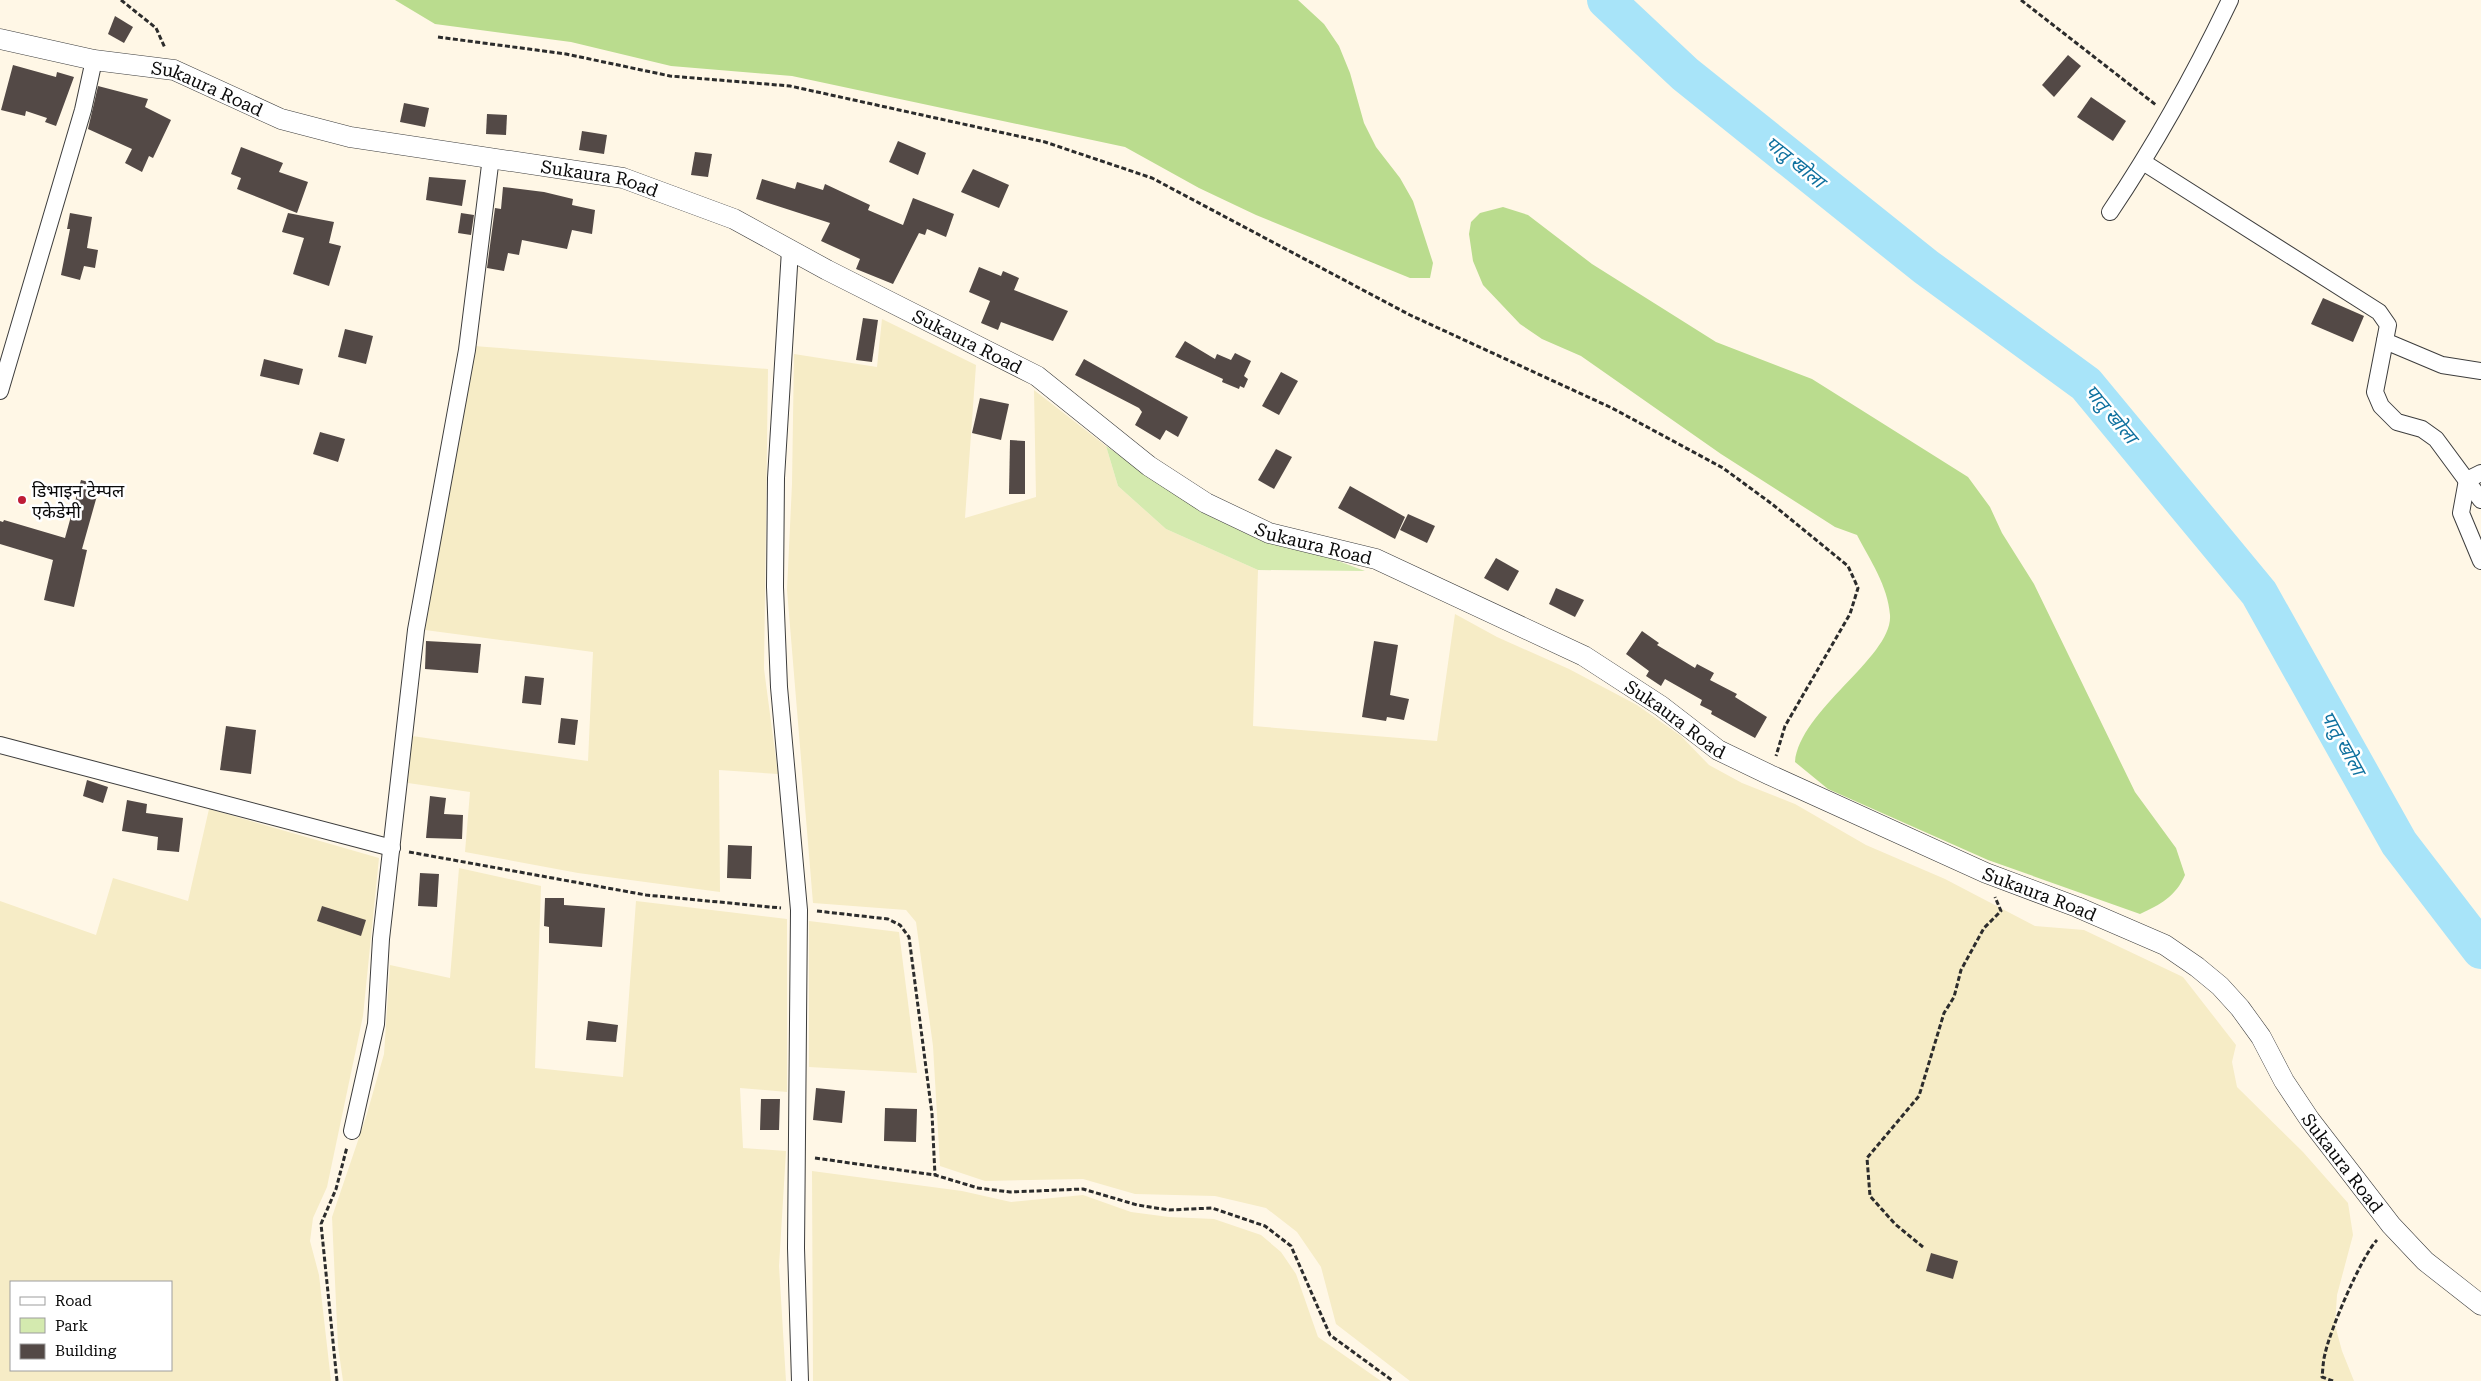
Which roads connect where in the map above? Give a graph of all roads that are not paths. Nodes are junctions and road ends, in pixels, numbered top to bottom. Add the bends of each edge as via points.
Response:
1 (2230, 0) edge
2 (0, 39) edge
3 (94, 60) junction
4 (491, 157) junction
5 (2143, 162) junction
6 (2110, 212) dead end
7 (790, 250) junction
8 (2386, 341) junction
9 (2481, 371) edge
10 (0, 391) edge
11 (2474, 477) edge
12 (2481, 500) edge
13 (2481, 561) edge
14 (0, 745) edge
15 (392, 848) junction
16 (352, 1131) road end
17 (2481, 1305) edge
18 (800, 1381) edge

1 - 5 street
2 - 3 street, Sukaura Road
3 - 4 street, Sukaura Road via 174,70 281,119 350,137
3 - 10 street via 83,110
4 - 7 street, Sukaura Road via 623,178 734,219
4 - 15 street via 467,350 416,630
5 - 6 street
5 - 8 street via 2379,312 2388,325
7 - 17 street, Sukaura Road via 1038,376 1150,466 1206,504 1269,533 1376,559 1584,656 1661,706 1718,750 1986,873 2165,945 2197,966 2240,1008 2310,1120 2392,1225 2425,1261
7 - 18 street via 776,478 775,587 799,910 796,1248
8 - 9 street via 2442,365
8 - 11 street via 2375,392 2380,406 2397,422 2422,429 2436,439
11 - 12 street
11 - 13 street via 2461,513
14 - 15 street
15 - 16 street via 381,939 376,1024

